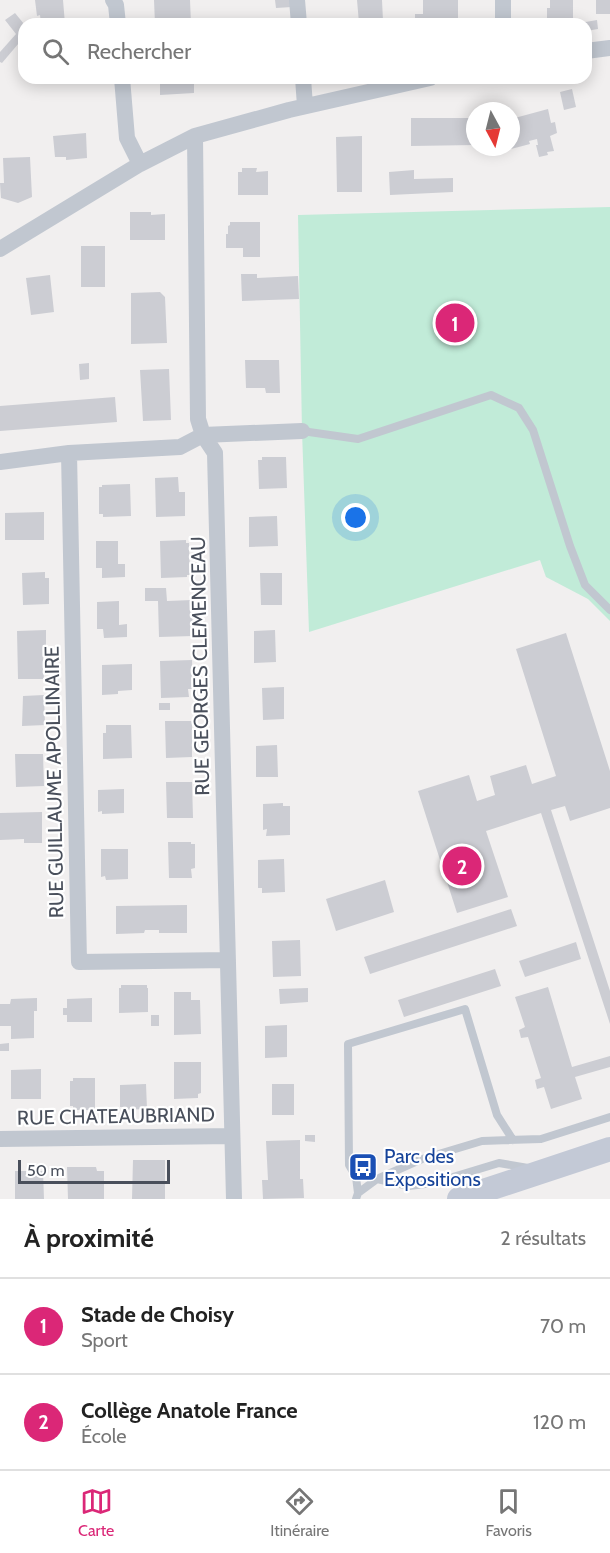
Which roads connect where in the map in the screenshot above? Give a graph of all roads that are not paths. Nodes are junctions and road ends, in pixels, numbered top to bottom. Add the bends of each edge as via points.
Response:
1 (113, 0) edge
2 (297, 0) edge
3 (503, 0) edge
4 (117, 18) edge
5 (298, 18) edge
6 (504, 18) edge
7 (610, 48) edge
8 (592, 50) edge
9 (122, 84) edge
10 (303, 84) edge
11 (403, 84) edge
12 (305, 106) junction
13 (195, 136) junction
14 (140, 164) junction
15 (0, 249) edge
16 (302, 431) joint
17 (203, 435) junction
18 (69, 453) junction
19 (0, 462) edge
20 (610, 610) edge
21 (228, 960) junction
22 (610, 1117) edge
23 (232, 1136) junction
24 (0, 1139) edge
25 (513, 1140) junction
26 (610, 1149) edge
27 (543, 1170) junction
28 (377, 1179) junction
29 (357, 1196) edge
30 (234, 1199) edge
31 (459, 1199) edge

1 - 4 street
2 - 5 street
3 - 6 street
7 - 8 street
9 - 14 street via 127,138
10 - 12 street
11 - 12 street
12 - 13 street
13 - 14 street
13 - 17 street, RUE GEORGES CLEMENCEAU via 198,419
14 - 15 street
16 - 17 street
16 - 20 lane via 358,439 491,395 519,408 533,430 585,585
17 - 18 street via 180,447
17 - 21 street, RUE GEORGES CLEMENCEAU via 215,453
18 - 19 street
18 - 21 street, RUE GUILLAUME APOLLINAIRE via 79,962
21 - 23 street, RUE GEORGES CLEMENCEAU
22 - 25 lane via 541,1139
23 - 24 street, RUE CHATEAUBRIAND
23 - 30 street, RUE GEORGES CLEMENCEAU
25 - 28 lane via 482,1141 422,1159
25 - 29 lane via 497,1115 465,1009 348,1044 350,1165 356,1177
26 - 27 main road
27 - 28 lane via 499,1163 433,1183 409,1186
27 - 31 main road
28 - 29 lane

